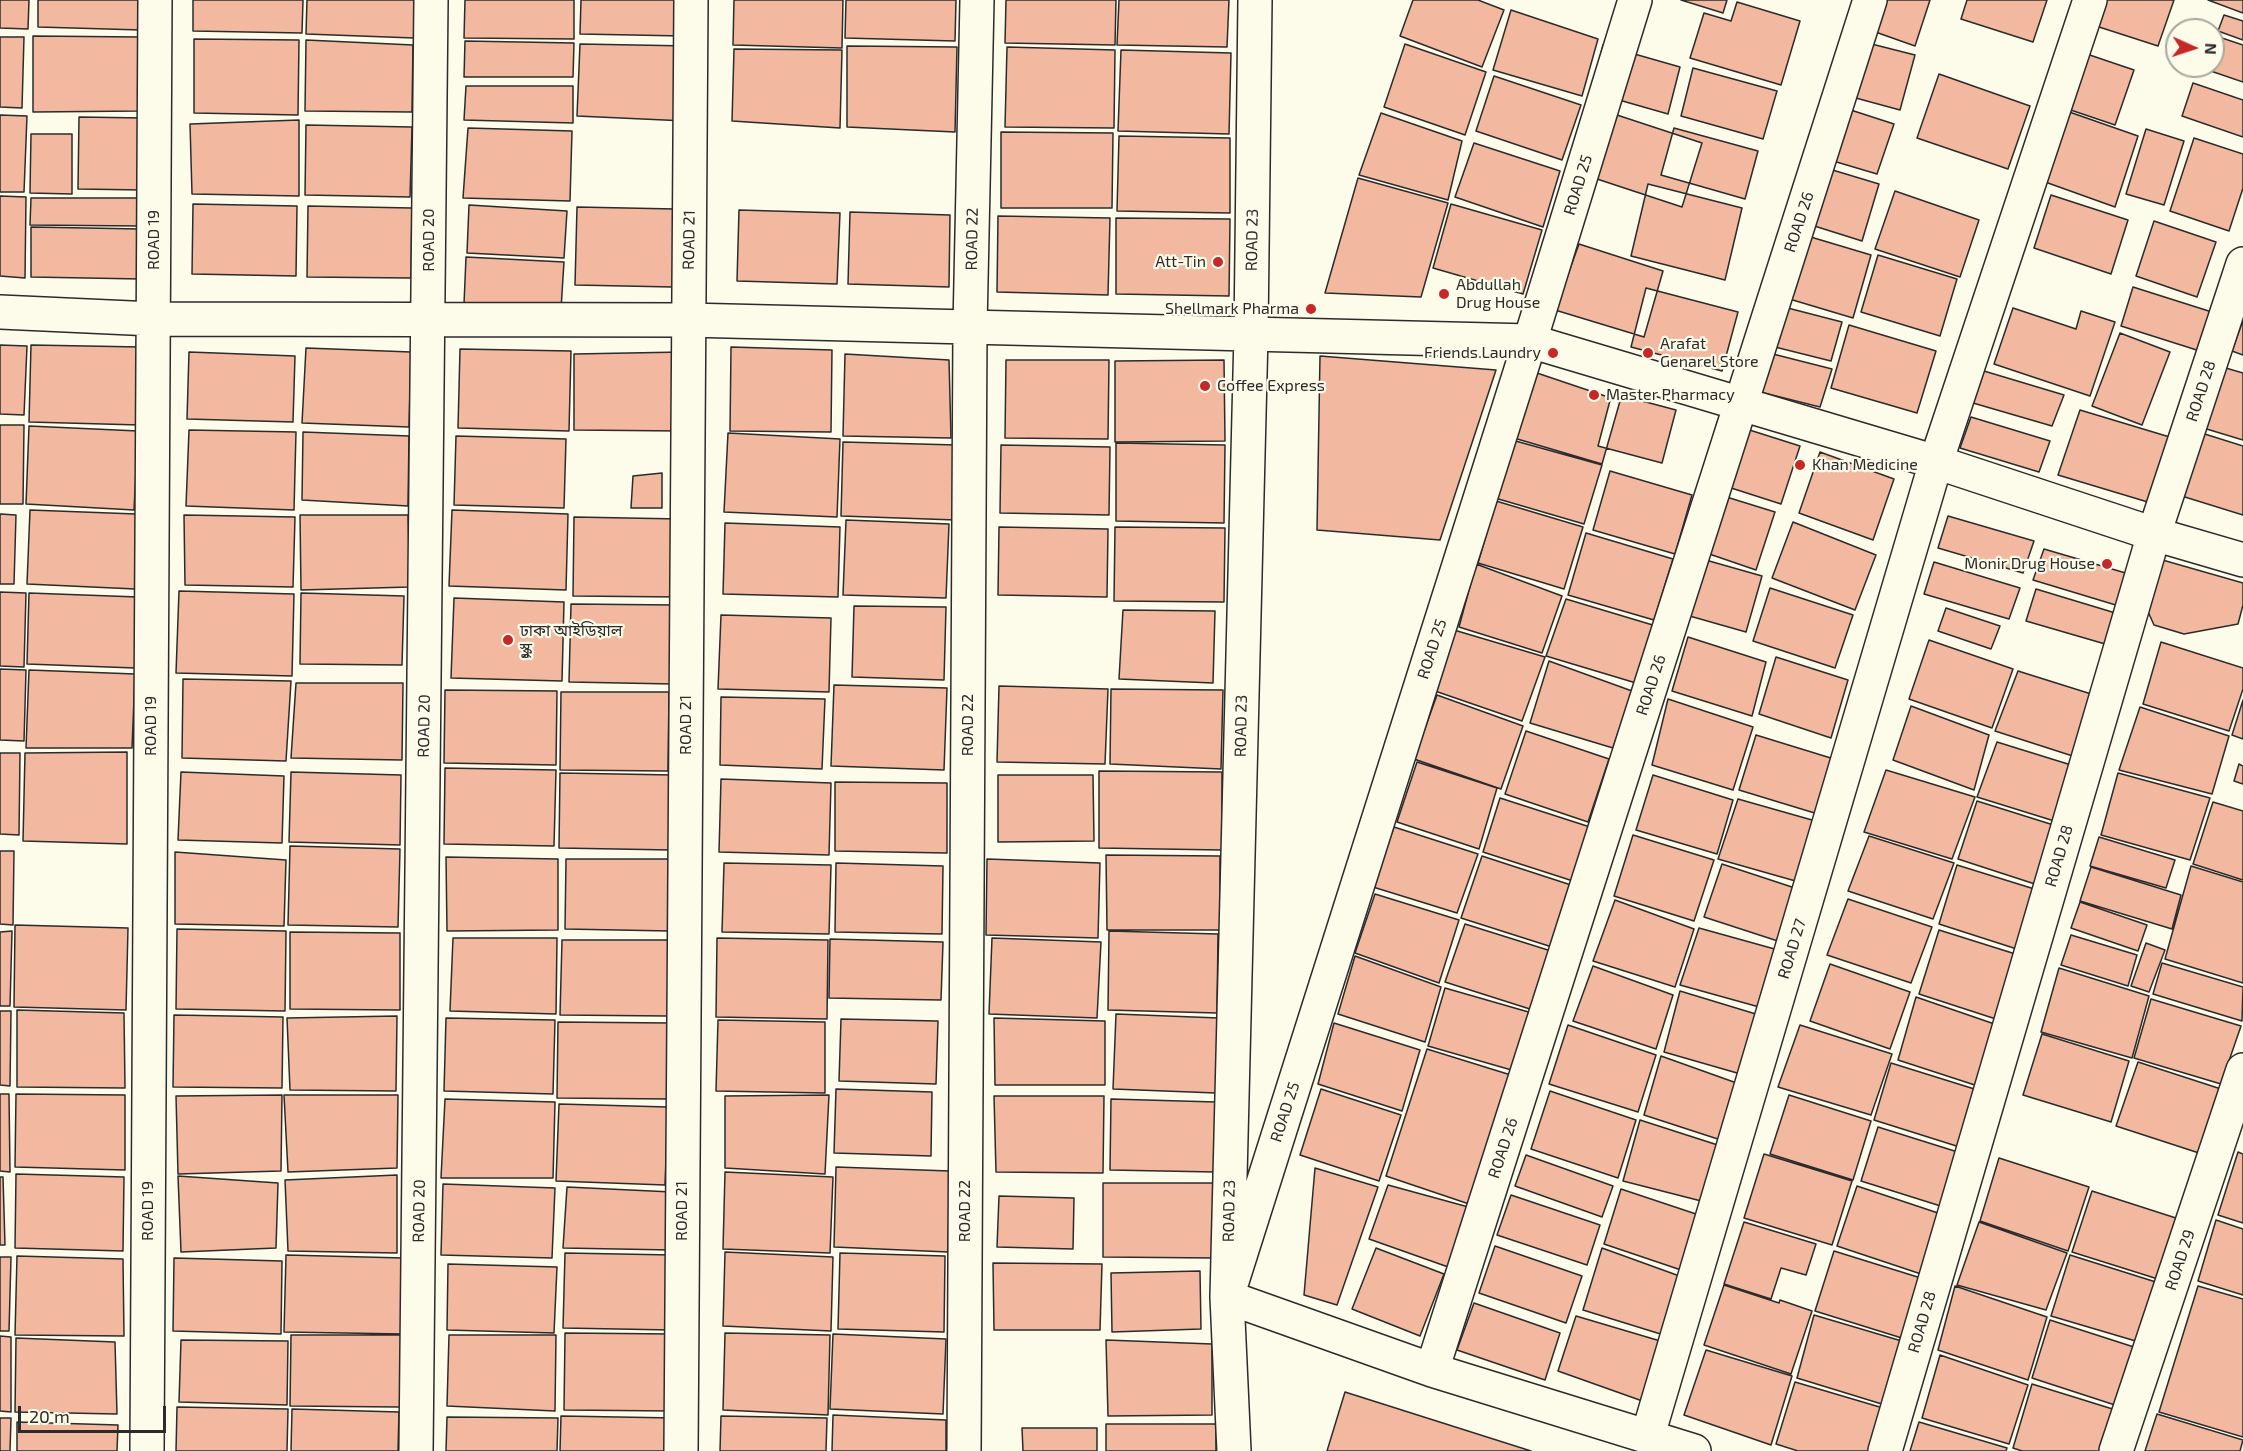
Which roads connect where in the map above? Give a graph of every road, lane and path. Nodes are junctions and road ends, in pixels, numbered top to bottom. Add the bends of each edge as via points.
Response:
1 (155, 0) edge
2 (431, 0) edge
3 (691, 0) edge
4 (977, 0) edge
5 (1255, 0) edge
6 (1635, 0) edge
7 (1870, 0) edge
8 (2090, 0) edge
9 (2243, 264) edge
10 (0, 312) edge
11 (153, 319) junction
12 (429, 319) junction
13 (688, 320) junction
14 (970, 327) junction
15 (1251, 334) junction
16 (1530, 341) junction
17 (1740, 405) junction
18 (1936, 462) junction
19 (2154, 534) junction
20 (2243, 560) edge
21 (2243, 1070) edge
22 (1227, 1297) junction
23 (1432, 1370) junction
24 (1648, 1435) junction
25 (147, 1451) edge
26 (416, 1451) edge
27 (681, 1451) edge
28 (964, 1451) edge
29 (1234, 1451) edge
30 (1694, 1451) edge
31 (1885, 1451) edge
32 (2116, 1451) edge

1 - 11 street, ROAD 19
2 - 12 street, ROAD 20
3 - 13 street, ROAD 21
4 - 14 street, ROAD 22
5 - 15 street, ROAD 23
6 - 16 street, ROAD 25
7 - 17 street, ROAD 26
8 - 18 street, ROAD 27
9 - 19 street, ROAD 28
10 - 11 street
11 - 12 street
11 - 25 street, ROAD 19
12 - 13 street
12 - 26 street, ROAD 20
13 - 14 street
13 - 27 street, ROAD 21
14 - 15 street
14 - 28 street, ROAD 22
15 - 16 street
15 - 22 street, ROAD 23
16 - 17 street
16 - 22 street, ROAD 25
17 - 18 street
17 - 23 street, ROAD 26
18 - 19 street
18 - 24 street, ROAD 27
19 - 20 street
19 - 31 street, ROAD 28
21 - 32 street, ROAD 29
22 - 23 street
22 - 29 street, ROAD 23
23 - 24 street
24 - 30 street

